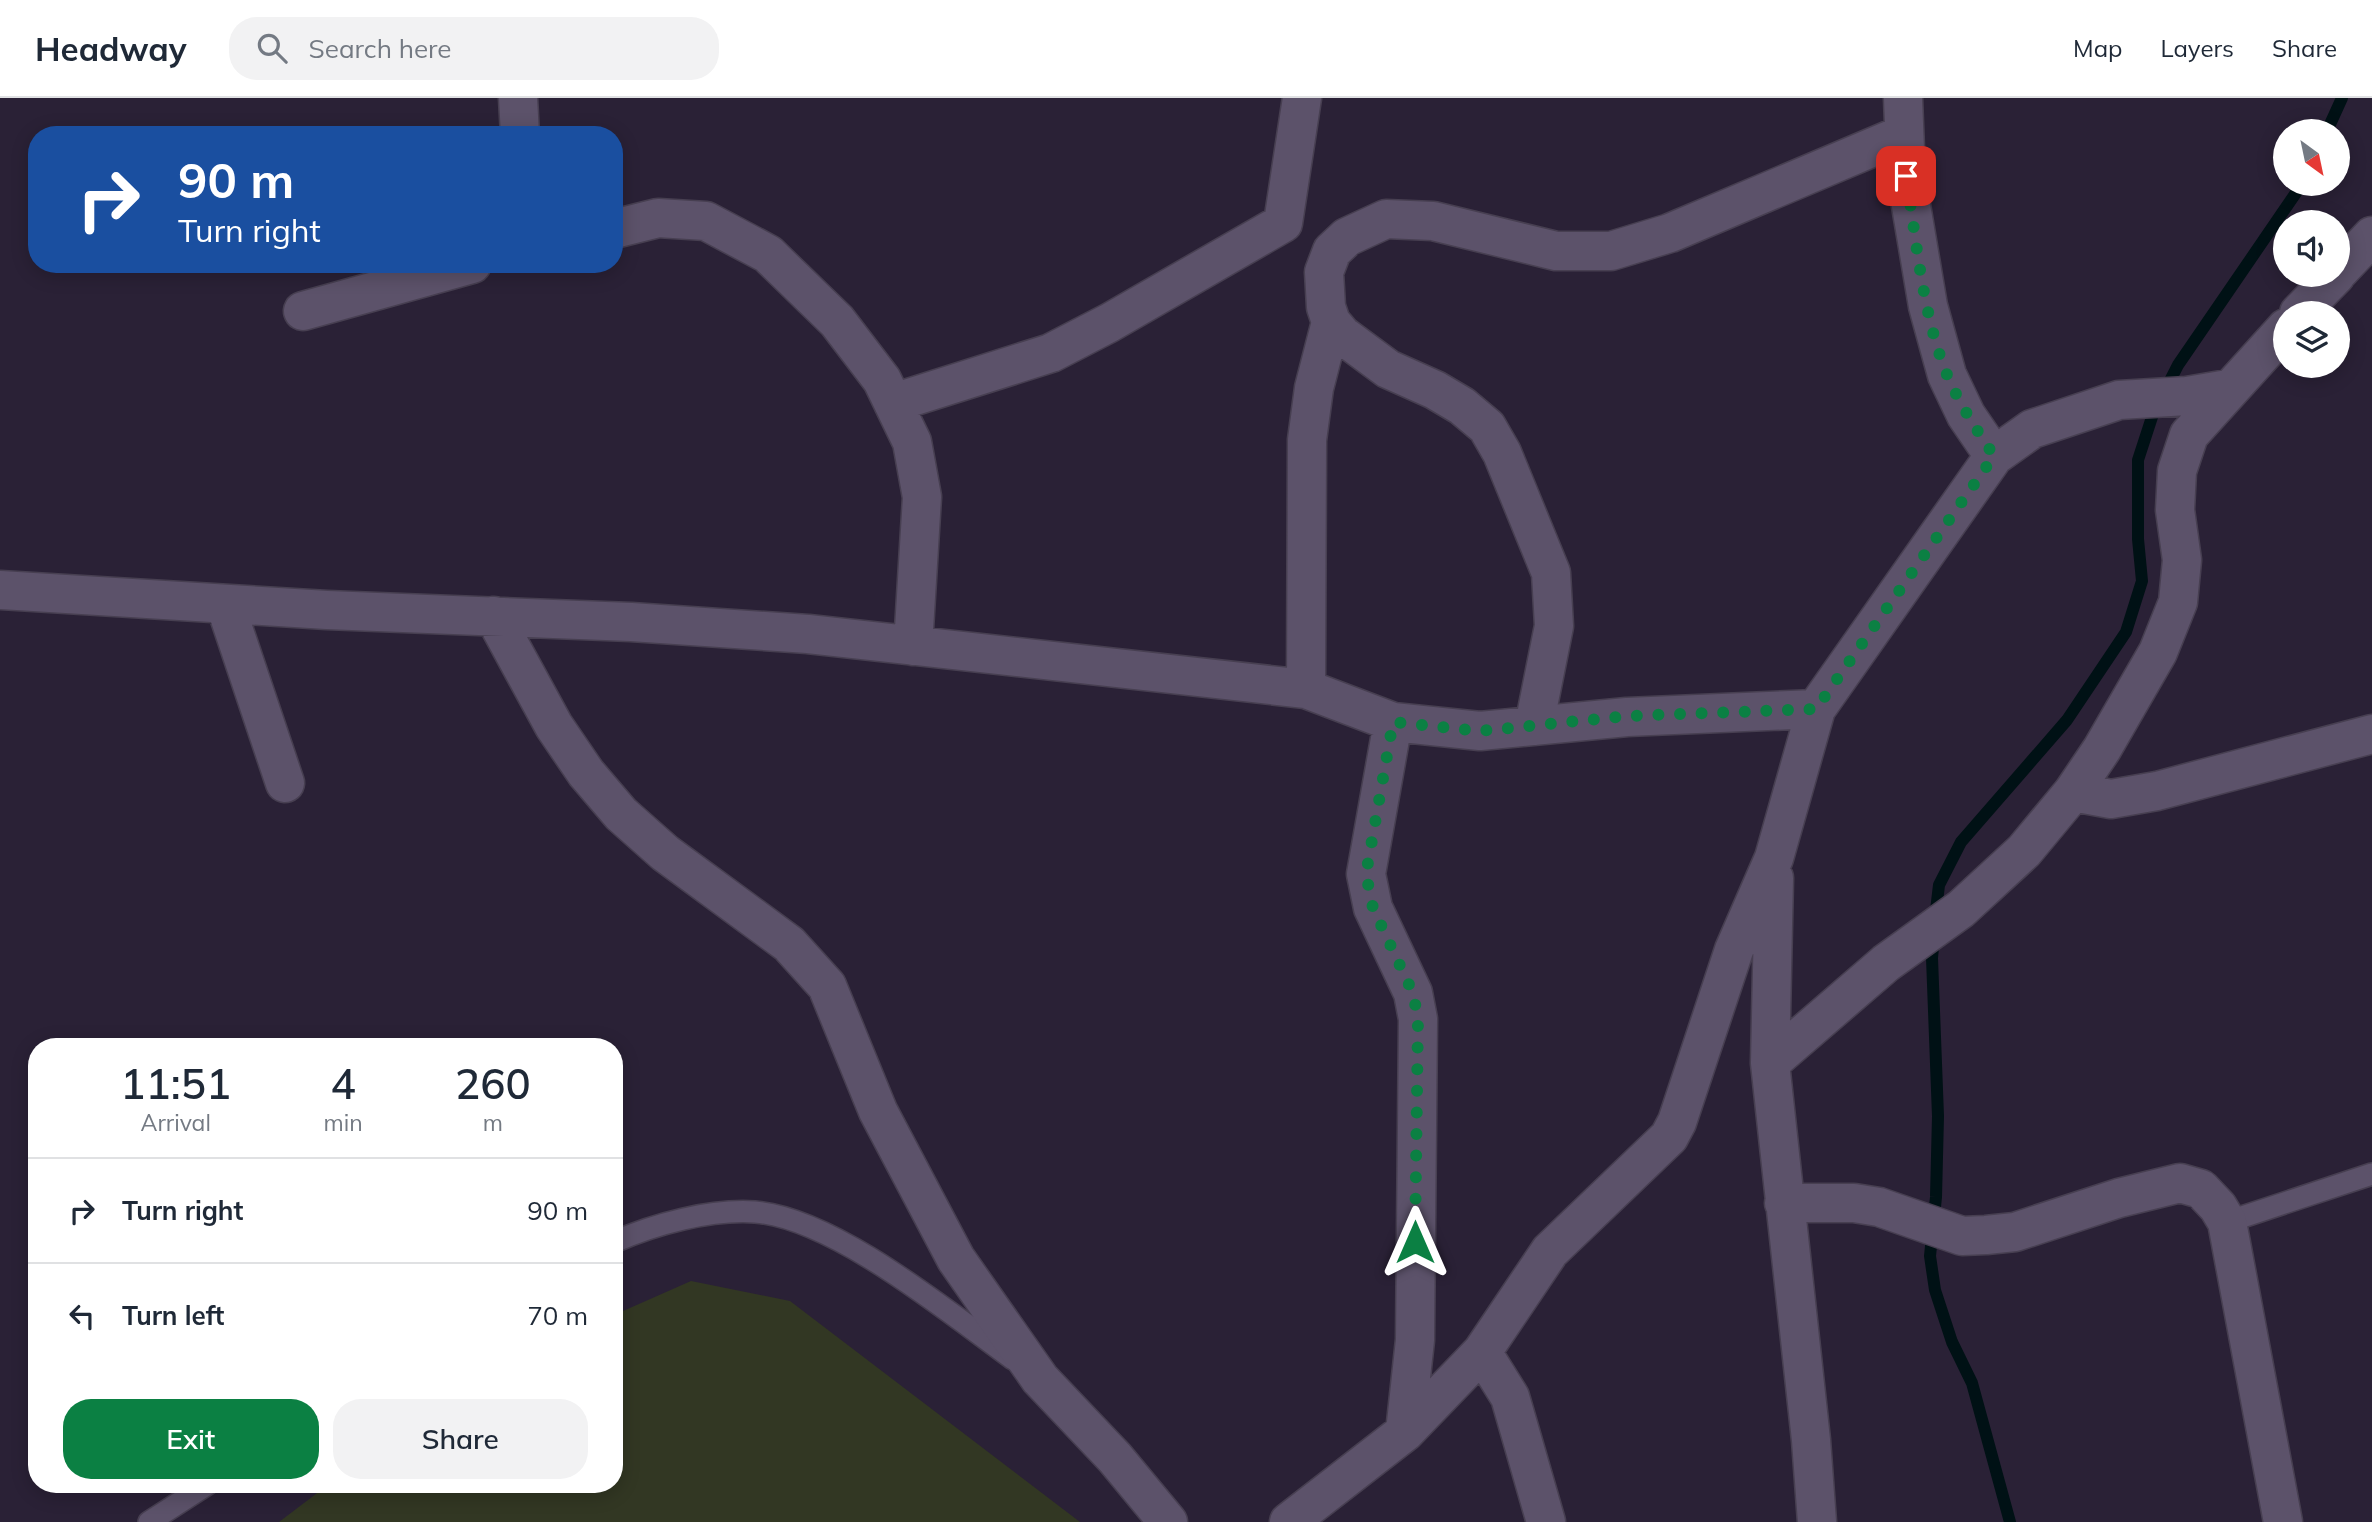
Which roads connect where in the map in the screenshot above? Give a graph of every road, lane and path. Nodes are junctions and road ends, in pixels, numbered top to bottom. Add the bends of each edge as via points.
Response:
1 (519, 98) edge
2 (1302, 98) edge
3 (1904, 116) edge
4 (520, 126) edge
5 (1283, 222) junction
6 (623, 227) edge
7 (2372, 236) edge
8 (1332, 251) junction
9 (2350, 259) edge
10 (440, 273) edge
11 (2324, 287) edge
12 (2310, 301) edge
13 (303, 311) dead end
14 (1331, 322) junction
15 (2273, 342) edge
16 (2228, 389) junction
17 (894, 403) junction
18 (1994, 456) junction
19 (0, 590) edge
20 (225, 604) junction
21 (494, 617) junction
22 (913, 646) junction
23 (1306, 689) junction
24 (1816, 709) junction
25 (1393, 722) junction
26 (1534, 726) junction
27 (2372, 734) edge
28 (285, 783) dead end
29 (2073, 793) junction
30 (1774, 858) junction
31 (1770, 1063) junction
32 (2372, 1174) edge
33 (1784, 1203) junction
34 (2227, 1223) junction
35 (623, 1239) edge
36 (1482, 1352) junction
37 (1040, 1379) junction
38 (1405, 1432) junction
39 (194, 1493) edge
40 (149, 1522) edge
41 (1168, 1522) edge
42 (1289, 1522) edge
43 (1546, 1522) edge
44 (1817, 1522) edge
45 (2283, 1522) edge

1 - 4 street
2 - 5 street
3 - 8 street via 1670,233 1611,251 1556,251 1433,221 1386,219 1347,237
3 - 18 street via 1906,176 1928,306 1947,375 1966,415
5 - 8 street
5 - 17 street via 1051,353
6 - 17 street via 658,218 706,221 768,254 837,321
7 - 9 street
8 - 14 street via 1324,272
10 - 13 street
11 - 12 street
14 - 23 street via 1314,388 1307,440
14 - 26 street via 1388,369 1462,406 1487,427 1502,453 1551,573 1554,626
15 - 16 street
16 - 18 street via 2119,400 2032,429
16 - 29 street via 2189,435 2177,471 2175,510 2182,560 2178,602 2158,652
17 - 22 street via 912,442 922,497
18 - 24 street
19 - 20 street
20 - 21 street
20 - 28 street
21 - 22 street via 672,624
21 - 37 street via 554,726 621,814 665,853 789,944 827,986 904,1164 956,1259
22 - 23 street
23 - 25 street
24 - 26 street via 1627,716
24 - 30 street
25 - 26 street via 1480,731
25 - 38 street via 1366,874 1373,908 1413,993 1418,1019 1415,1340
27 - 29 street via 2157,792 2111,799
29 - 31 street via 2024,851 1961,909 1886,963
30 - 31 street
30 - 36 street via 1734,950 1669,1137 1550,1251
31 - 33 street
32 - 34 lane
33 - 34 street via 1854,1203 1962,1236 2015,1231 2180,1182 2202,1189
33 - 44 street
34 - 45 street
35 - 37 lane via 717,1212 786,1219 839,1241 906,1282
36 - 38 street
36 - 43 street via 1510,1397
37 - 41 street
38 - 42 street
39 - 40 lane

